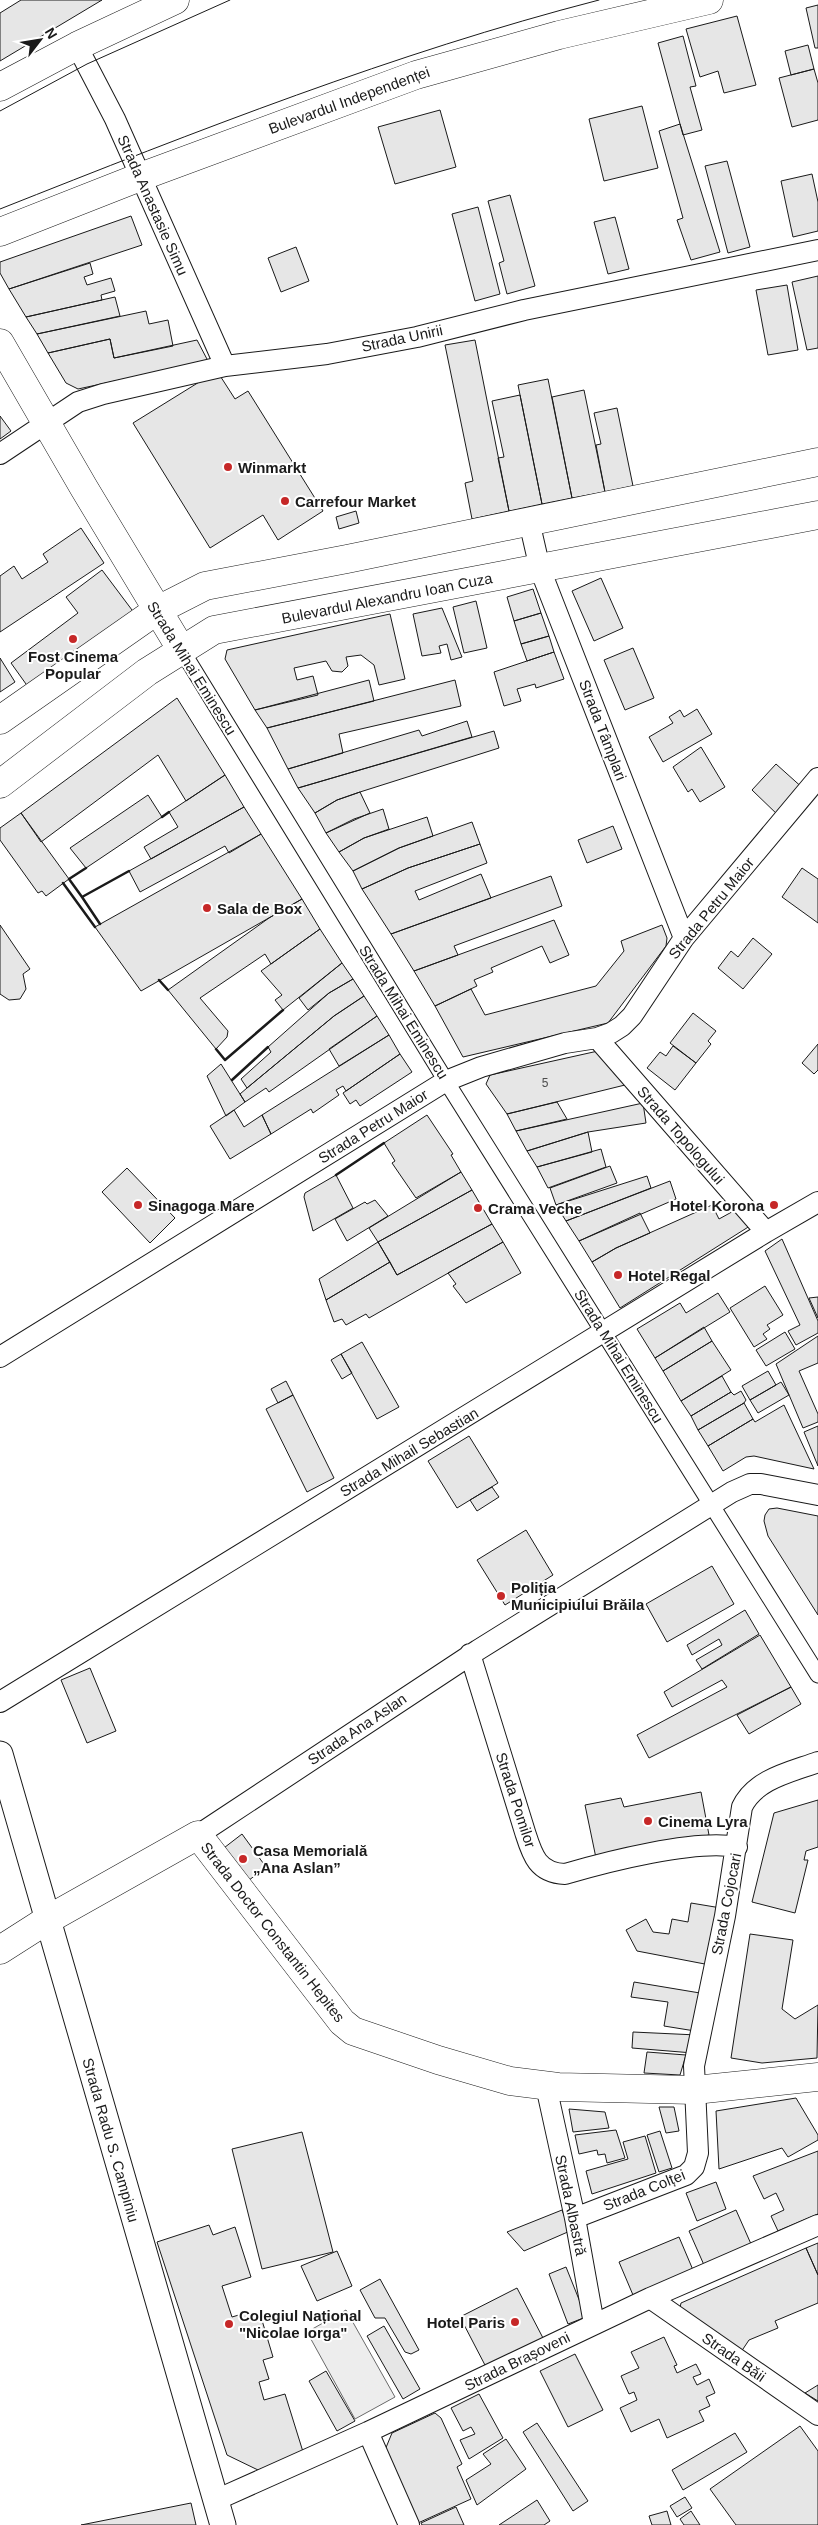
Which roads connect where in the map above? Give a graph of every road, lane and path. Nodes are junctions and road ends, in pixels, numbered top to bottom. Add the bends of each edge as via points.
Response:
1 (175, 0) edge
2 (708, 0) edge
3 (77, 46) junction
4 (0, 88) edge
5 (140, 177) junction
6 (0, 232) edge
7 (818, 250) edge
8 (0, 343) edge
9 (225, 366) junction
10 (46, 422) junction
11 (0, 454) edge
12 (818, 462) edge
13 (818, 515) edge
14 (529, 521) junction
15 (540, 569) junction
16 (156, 611) junction
17 (181, 649) junction
18 (0, 720) edge
19 (818, 778) edge
20 (0, 784) edge
21 (684, 938) junction
22 (597, 1038) junction
23 (446, 1081) junction
24 (818, 1202) edge
25 (766, 1232) junction
26 (604, 1331) junction
27 (0, 1357) edge
28 (818, 1494) edge
29 (712, 1504) junction
30 (470, 1654) junction
31 (818, 1676) edge
32 (0, 1702) edge
33 (0, 1754) edge
34 (818, 1762) edge
35 (198, 1835) junction
36 (737, 1847) junction
37 (47, 1920) junction
38 (0, 1950) edge
39 (818, 2077) edge
40 (546, 2086) junction
41 (695, 2090) junction
42 (575, 2218) junction
43 (818, 2225) edge
44 (650, 2298) junction
45 (594, 2324) junction
46 (818, 2415) edge
47 (368, 2432) junction
48 (216, 2500) junction
49 (223, 2525) edge
50 (409, 2525) edge

1 - 3 main road
2 - 5 main road, Bulevardul Independenței via 559,35 416,75
3 - 4 main road
3 - 5 street, Strada Anastasie Simu via 115,118
5 - 6 main road, Bulevardul Independenței
5 - 9 street, Strada Anastasie Simu
7 - 9 street, Strada Unirii via 524,310 390,342 327,354
8 - 10 main road, Strada Mihai Eminescu
9 - 10 street, Strada Unirii via 103,394 78,402
10 - 11 street, Strada Unirii
10 - 16 main road, Strada Mihai Eminescu
12 - 14 main road
13 - 15 main road, Bulevardul Alexandru Ioan Cuza
14 - 15 street, Strada Tâmplari
14 - 16 main road via 205,586
15 - 17 main road, Bulevardul Alexandru Ioan Cuza via 214,630
15 - 21 street, Strada Tâmplari
16 - 17 main road, Strada Mihai Eminescu
16 - 18 main road
17 - 20 main road, Bulevardul Alexandru Ioan Cuza
17 - 23 street, Strada Mihai Eminescu
19 - 21 street, Strada Petru Maior
21 - 22 street, Strada Petru Maior via 632,1016 616,1031
22 - 23 street, Strada Petru Maior via 565,1043 481,1066
22 - 25 street, Strada Topologului
23 - 26 street, Strada Mihai Eminescu
23 - 27 street, Strada Petru Maior
24 - 25 street, Strada Mihail Sebastian
25 - 26 street, Strada Mihail Sebastian
26 - 29 street, Strada Mihai Eminescu
26 - 32 street, Strada Mihail Sebastian
28 - 29 street, Strada Ana Aslan via 750,1484
29 - 30 street, Strada Ana Aslan
29 - 31 street, Strada Mihai Eminescu
30 - 35 street, Strada Ana Aslan
30 - 36 street, Strada Pomilor via 527,1838 533,1855 545,1869 553,1874 565,1874 666,1851 713,1845
33 - 37 street, Strada Radu S. Campiniu
34 - 36 street, Strada Cojocari via 752,1790 742,1807
35 - 37 main road, Strada Ana Aslan
35 - 40 main road, Strada Doctor Constantin Hepites via 349,2029 510,2081
36 - 41 street, Strada Cojocari via 694,2066
37 - 38 main road, Strada Ana Aslan
37 - 48 street, Strada Radu S. Campiniu
39 - 41 main road, Strada Doctor Constantin Hepites
40 - 41 main road, Strada Doctor Constantin Hepites
40 - 42 street, Strada Albastră
41 - 42 street, Strada Colței via 698,2153 691,2172
42 - 45 street, Strada Albastră
43 - 44 street, Strada Brașoveni
44 - 45 street, Strada Brașoveni
44 - 46 street, Strada Băii
45 - 47 street, Strada Brașoveni
47 - 48 street, Strada Brașoveni
47 - 50 street
48 - 49 street, Strada Radu S. Campiniu

